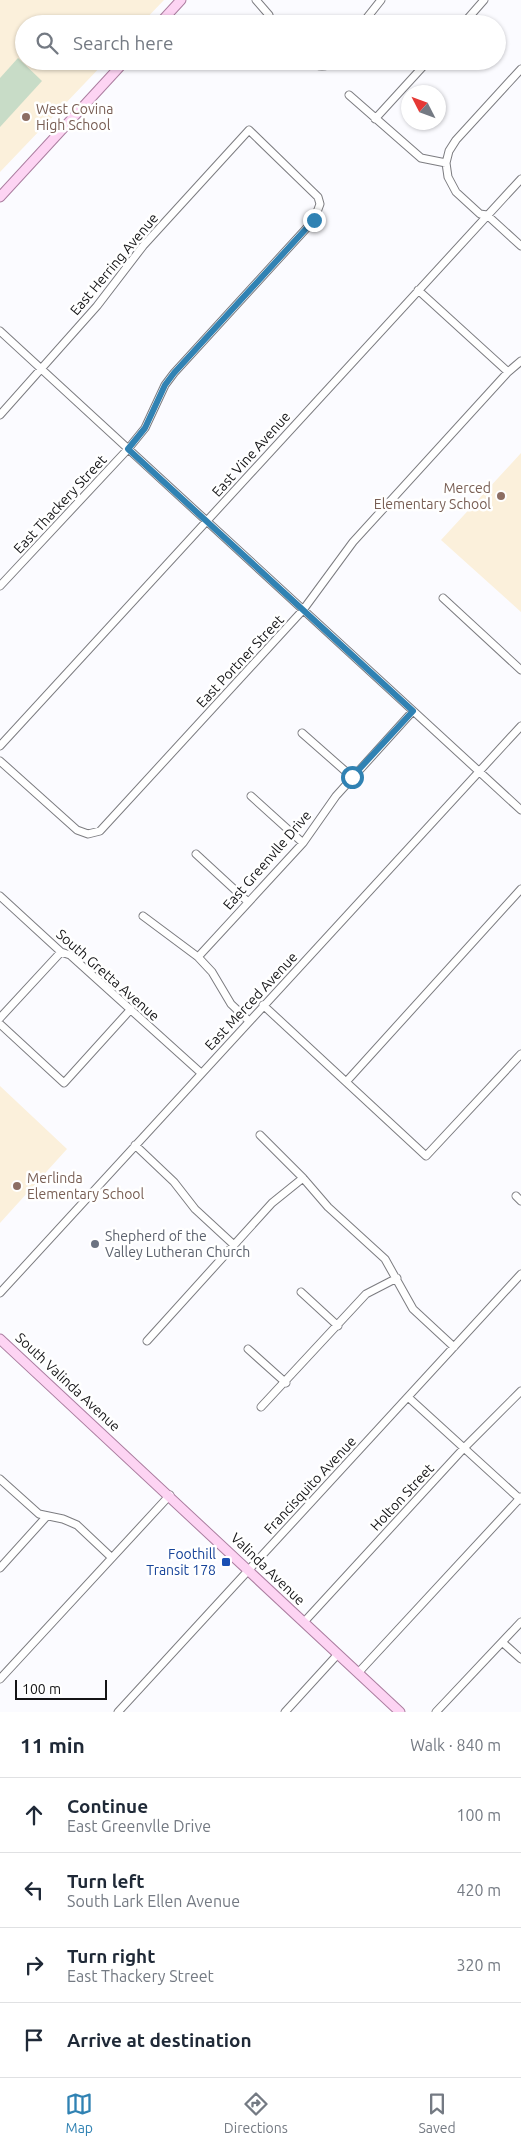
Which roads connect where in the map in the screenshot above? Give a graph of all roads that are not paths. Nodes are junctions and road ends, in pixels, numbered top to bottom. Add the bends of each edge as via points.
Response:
1 (181, 0) edge
2 (256, 0) edge
3 (381, 0) edge
4 (484, 0) edge
5 (167, 15) edge
6 (268, 15) edge
7 (369, 15) edge
8 (470, 15) edge
9 (521, 69) edge
10 (117, 70) edge
11 (420, 70) edge
12 (350, 95) dead end
13 (375, 118) junction
14 (446, 163) junction
15 (521, 179) edge
16 (0, 197) edge
17 (320, 204) joint
18 (488, 215) junction
19 (521, 246) edge
20 (418, 290) junction
21 (0, 331) edge
22 (521, 361) edge
23 (41, 369) junction
24 (508, 372) junction
25 (0, 415) edge
26 (128, 449) junction
27 (206, 521) junction
28 (0, 586) edge
29 (443, 598) dead end
30 (303, 610) junction
31 (521, 670) edge
32 (413, 711) junction
33 (521, 726) edge
34 (302, 733) dead end
35 (0, 746) edge
36 (0, 761) edge
37 (480, 772) junction
38 (352, 777) junction
39 (251, 796) dead end
40 (521, 810) edge
41 (303, 842) junction
42 (196, 854) dead end
43 (521, 889) edge
44 (0, 896) edge
45 (247, 901) junction
46 (143, 916) dead end
47 (61, 952) junction
48 (198, 957) junction
49 (264, 1005) junction
50 (131, 1010) junction
51 (0, 1018) edge
52 (249, 1021) junction
53 (0, 1024) edge
54 (521, 1054) edge
55 (201, 1073) junction
56 (346, 1082) junction
57 (260, 1135) dead end
58 (135, 1145) junction
59 (303, 1178) junction
60 (234, 1245) junction
61 (521, 1274) edge
62 (397, 1278) junction
63 (301, 1292) dead end
64 (0, 1293) edge
65 (338, 1326) junction
66 (0, 1339) edge
67 (147, 1341) dead end
68 (454, 1347) junction
69 (248, 1349) dead end
70 (286, 1383) junction
71 (521, 1391) edge
72 (408, 1398) junction
73 (262, 1407) dead end
74 (116, 1446) joint
75 (464, 1448) junction
76 (0, 1479) edge
77 (170, 1495) junction
78 (521, 1499) edge
79 (47, 1516) junction
80 (111, 1557) junction
81 (0, 1568) edge
82 (248, 1570) junction
83 (304, 1622) junction
84 (521, 1622) edge
85 (502, 1642) junction
86 (338, 1654) junction
87 (521, 1659) edge
88 (358, 1673) junction
89 (0, 1680) edge
90 (118, 1712) edge
91 (285, 1712) edge
92 (400, 1712) edge
93 (436, 1712) edge

1 - 5 main road
2 - 6 street
3 - 7 street
4 - 8 street
9 - 14 street via 456,140
10 - 16 main road
11 - 13 street
12 - 13 street
13 - 14 street via 421,158
14 - 18 street via 448,177 456,192 480,214
15 - 18 street, East Vine Avenue
17 - 23 street, East Herring Avenue via 313,190 249,130 143,246 97,306
17 - 26 street, East Thackery Street via 314,220 174,373 145,428
18 - 19 street
18 - 20 street, East Vine Avenue
20 - 24 street
20 - 27 street, East Vine Avenue
21 - 23 street
22 - 24 street, East Portner Street
23 - 25 street, East Herring Avenue
23 - 26 street
24 - 30 street, East Portner Street via 353,542
26 - 27 street
26 - 28 street, East Thackery Street
27 - 30 street
27 - 35 street, East Vine Avenue
29 - 31 street
30 - 32 street
30 - 36 street, East Portner Street via 100,831 88,834 77,830
32 - 37 street
32 - 38 street, East Greenvlle Drive
33 - 37 street, East Merced Avenue
34 - 38 street
37 - 40 street
37 - 49 street, East Merced Avenue
38 - 41 street, East Greenvlle Drive
39 - 41 street
41 - 45 street, East Greenvlle Drive
42 - 45 street
43 - 56 street
44 - 47 street, South Gretta Avenue
45 - 48 street, East Greenvlle Drive
46 - 48 street
47 - 50 street, South Gretta Avenue via 70,955
47 - 51 street
48 - 52 street via 212,972 231,1004
49 - 52 street, East Merced Avenue
49 - 56 street
50 - 53 street via 64,1083
50 - 55 street, South Gretta Avenue
52 - 55 street, East Merced Avenue
54 - 56 street via 426,1156
55 - 58 street, East Merced Avenue
57 - 59 street
58 - 60 street
58 - 64 street, East Merced Avenue
59 - 60 street via 272,1203
59 - 62 street via 328,1207 385,1259
60 - 67 street
61 - 68 street, Francisquito Avenue
62 - 65 street via 366,1294
62 - 68 street via 413,1309
63 - 65 street
65 - 70 street
66 - 74 main road, South Valinda Avenue
68 - 72 street, Francisquito Avenue
69 - 70 street
70 - 73 street
71 - 75 street, Holton Street
72 - 75 street
72 - 82 street, Francisquito Avenue
74 - 77 main road, Valinda Avenue
75 - 78 street
75 - 83 street, Holton Street
76 - 79 street via 39,1514
77 - 80 street
77 - 82 main road, Valinda Avenue
78 - 88 street
79 - 80 street via 77,1525
79 - 81 street
80 - 89 street
82 - 83 main road, Valinda Avenue
82 - 90 street, Francisquito Avenue
83 - 86 main road, Valinda Avenue
84 - 85 street
85 - 87 street
85 - 93 street
86 - 88 main road, Valinda Avenue
86 - 91 street
88 - 92 main road, Valinda Avenue

